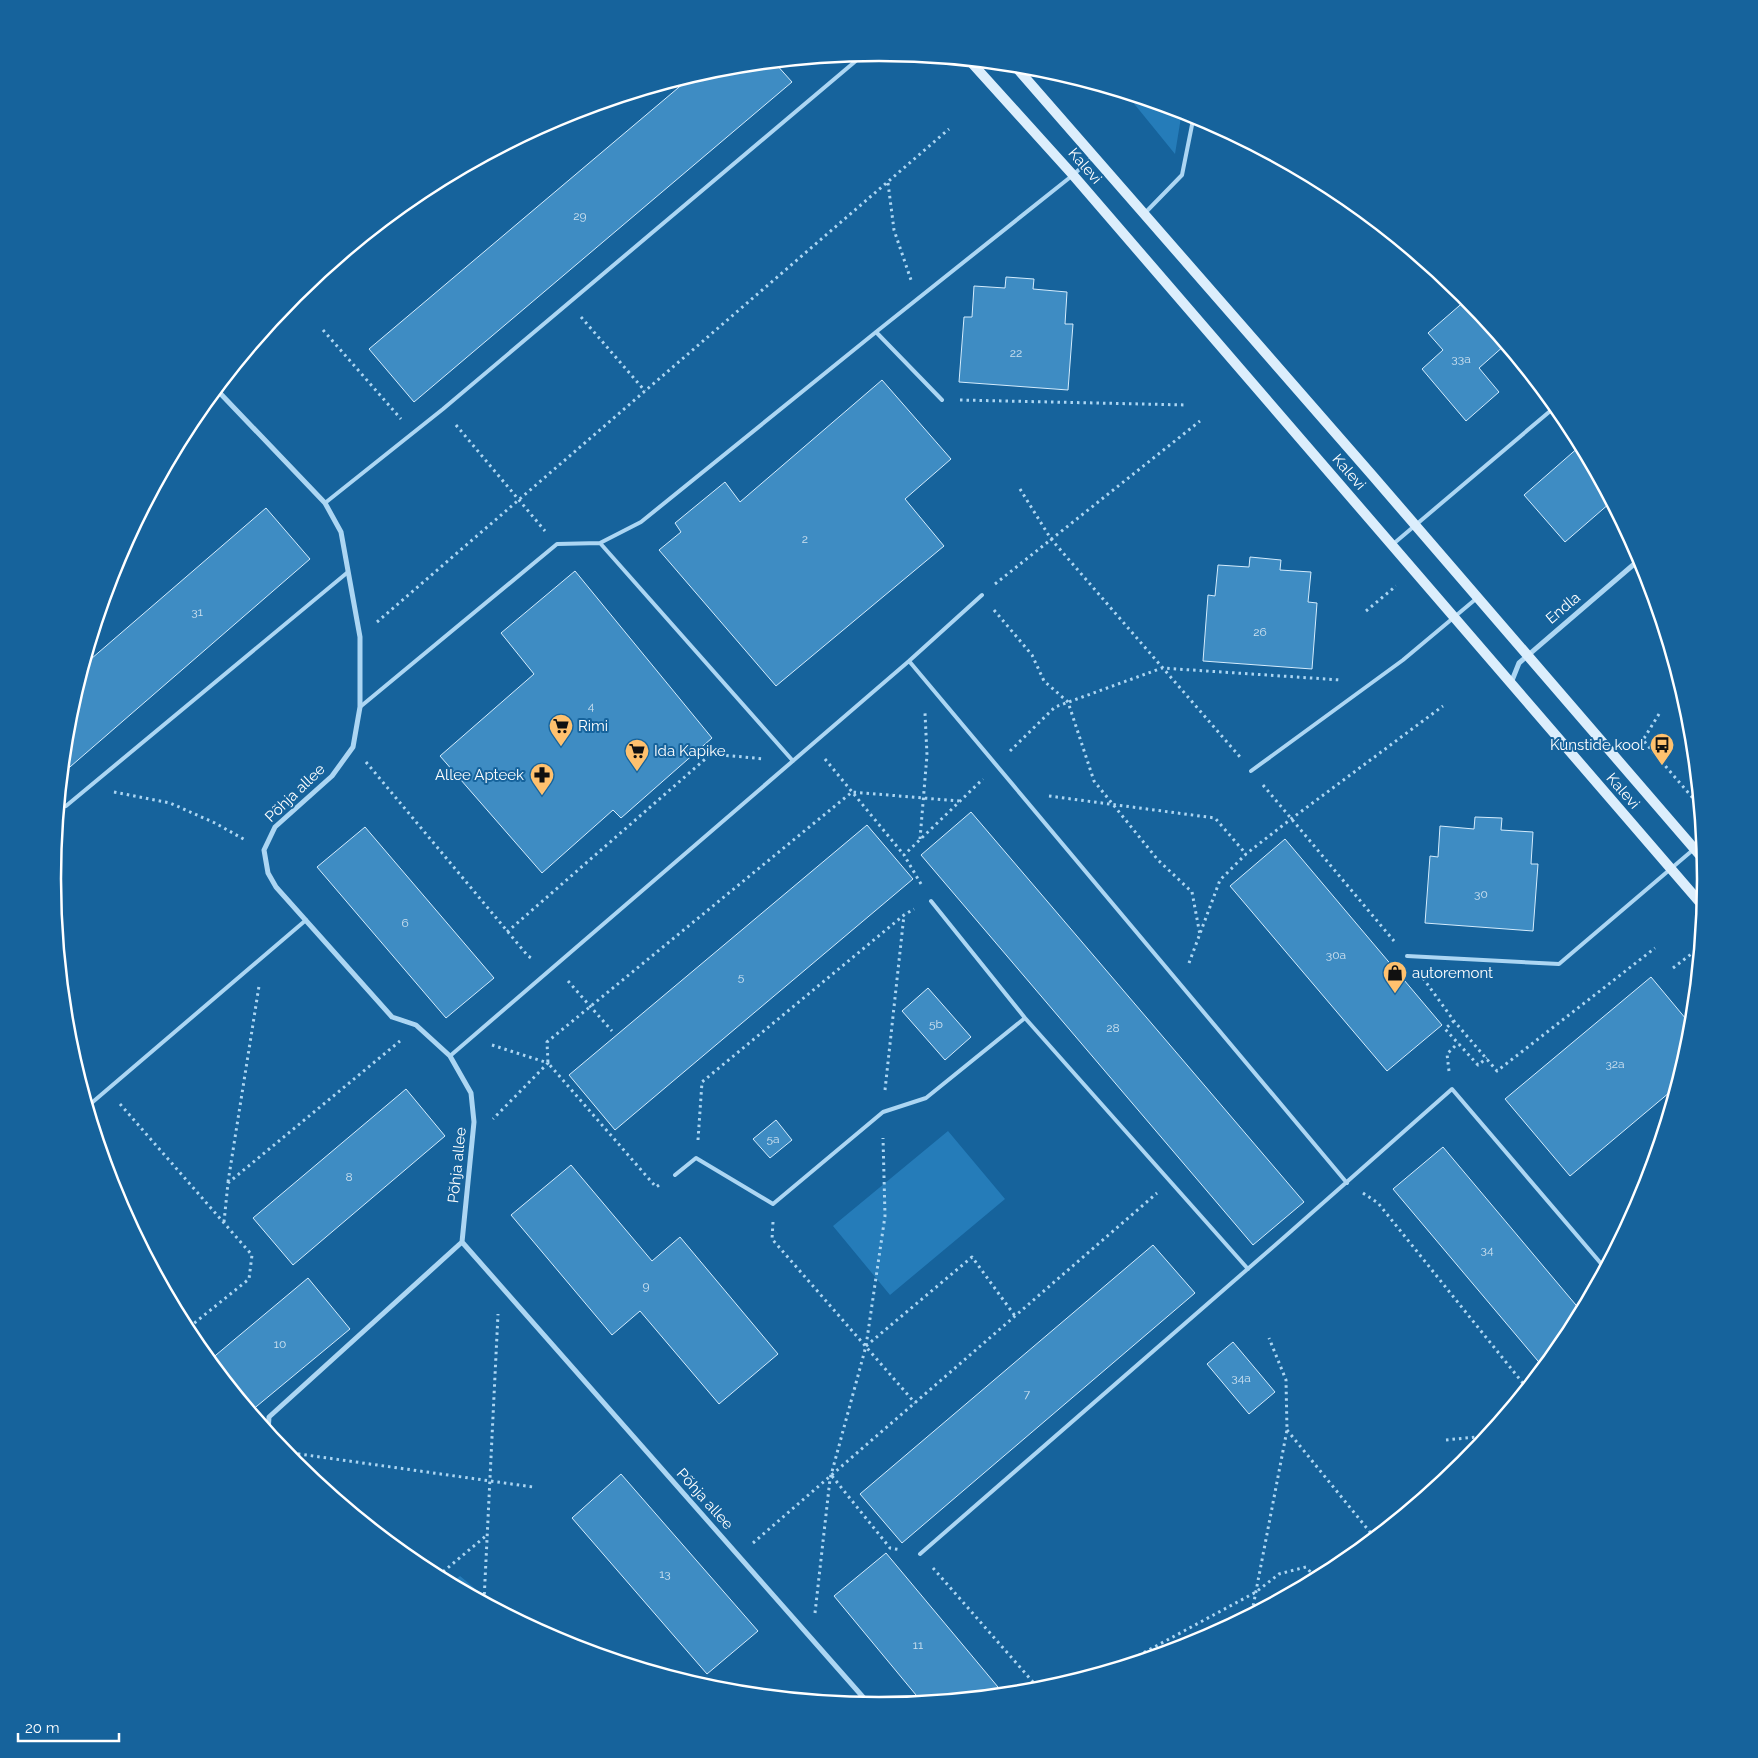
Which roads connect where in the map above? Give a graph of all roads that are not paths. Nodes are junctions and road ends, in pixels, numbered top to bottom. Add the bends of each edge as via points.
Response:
1 (855, 62) edge
2 (974, 67) edge
3 (1022, 74) edge
4 (1192, 123) edge
5 (1094, 156) junction
6 (1073, 175) junction
7 (1144, 214) junction
8 (876, 332) junction
9 (221, 394) edge
10 (942, 400) road end
11 (1550, 412) edge
12 (325, 503) junction
13 (1415, 525) junction
14 (600, 543) junction
15 (1392, 544) junction
16 (1634, 564) edge
17 (348, 572) junction
18 (982, 596) road end
19 (1477, 598) junction
20 (1454, 617) junction
21 (1527, 655) junction
22 (909, 662) junction
23 (1511, 683) junction
24 (360, 707) junction
25 (793, 761) junction
26 (1251, 770) road end
27 (65, 806) edge
28 (1694, 849) joint
29 (1671, 869) junction
30 (1696, 898) edge
31 (931, 901) road end
32 (306, 920) junction
33 (1407, 956) road end
34 (1025, 1018) junction
35 (450, 1056) junction
36 (93, 1102) edge
37 (675, 1175) road end
38 (1347, 1183) junction
39 (462, 1242) junction
40 (1600, 1263) edge
41 (1248, 1269) junction
42 (269, 1423) edge
43 (920, 1554) road end
44 (863, 1696) edge

1 - 12 lane via 443,409
2 - 6 main road, Kalevi
3 - 5 main road, Kalevi
4 - 7 lane via 1182,175
5 - 6 lane
5 - 7 main road, Kalevi
6 - 8 lane
6 - 15 main road, Kalevi
7 - 13 main road, Kalevi
8 - 10 lane
8 - 14 lane via 641,522
9 - 12 street, Põhja allee
11 - 13 lane
12 - 17 street, Põhja allee via 341,532
13 - 15 lane
13 - 19 main road, Kalevi
14 - 24 lane via 557,544
14 - 25 lane
15 - 20 main road, Kalevi
16 - 21 street, Endla
17 - 24 street, Põhja allee via 360,638
17 - 27 lane
18 - 22 lane
19 - 20 lane
19 - 21 main road, Kalevi
20 - 23 main road, Kalevi
20 - 26 lane via 1402,660
21 - 23 street, Endla via 1519,663
21 - 28 main road, Kalevi
22 - 25 lane
22 - 38 lane
23 - 29 main road, Kalevi
24 - 32 street, Põhja allee via 353,746 332,776 275,827 264,850 268,873 276,887
25 - 35 lane
28 - 29 lane
29 - 30 main road, Kalevi
29 - 33 lane via 1559,964
31 - 34 lane
32 - 35 street, Põhja allee via 392,1018 416,1025
32 - 36 lane
34 - 37 lane via 926,1098 883,1112 773,1204 696,1158
34 - 41 lane
35 - 39 street, Põhja allee via 471,1093 474,1122
38 - 40 lane via 1452,1089
38 - 41 lane
39 - 42 street via 269,1417
39 - 44 street, Põhja allee
41 - 43 lane

